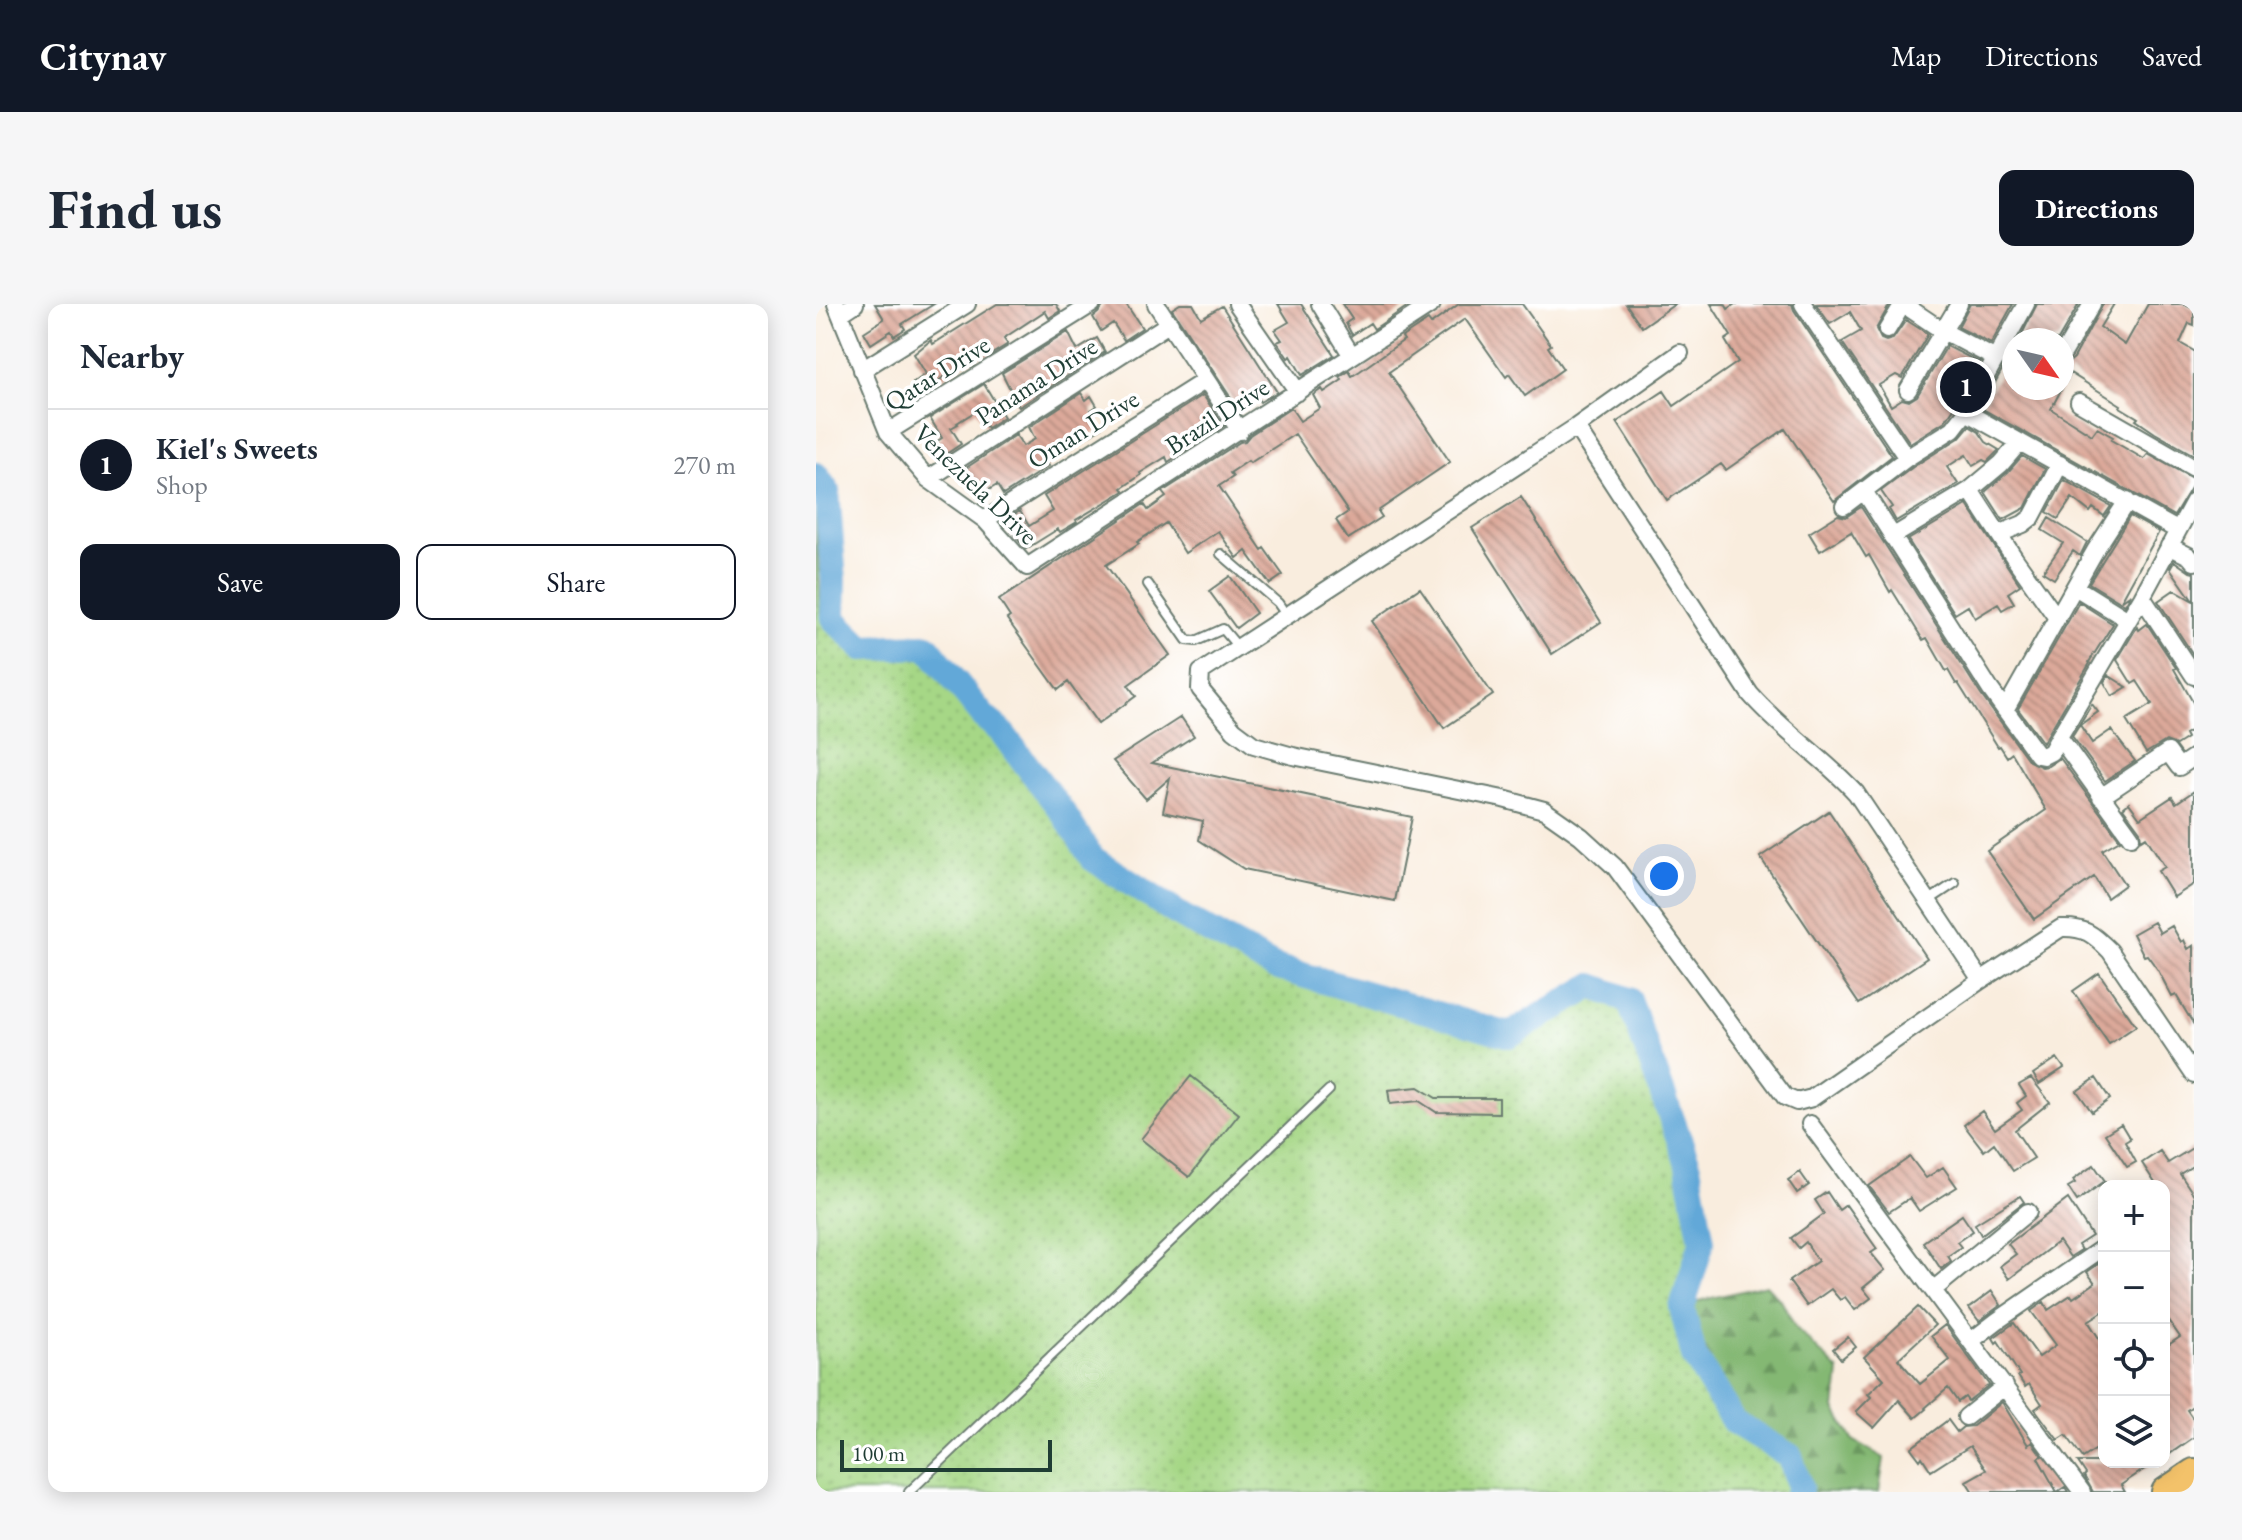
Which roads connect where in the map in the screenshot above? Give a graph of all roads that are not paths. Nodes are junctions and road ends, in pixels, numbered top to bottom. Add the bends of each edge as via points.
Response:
1 (855, 304) edge
2 (967, 304) edge
3 (1092, 304) edge
4 (1156, 304) edge
5 (1237, 304) edge
6 (1320, 304) edge
7 (1432, 304) edge
8 (1803, 304) edge
9 (1959, 304) edge
10 (2026, 304) edge
11 (2092, 304) edge
12 (838, 309) edge
13 (1170, 323) junction
14 (1887, 330) dead end
15 (1943, 331) junction
16 (2074, 335) edge
17 (1680, 353) dead end
18 (1352, 356) junction
19 (1996, 359) junction
20 (862, 370) junction
21 (1206, 380) junction
22 (1908, 390) dead end
23 (1298, 392) junction
24 (2079, 402) dead end
25 (1966, 412) junction
26 (1576, 427) junction
27 (1240, 431) junction
28 (888, 432) junction
29 (2020, 442) junction
30 (1907, 458) junction
31 (2060, 464) junction
32 (2194, 468) edge
33 (928, 479) junction
34 (1970, 490) junction
35 (1864, 491) junction
36 (2127, 501) junction
37 (2194, 501) edge
38 (1844, 506) dead end
39 (985, 520) junction
40 (2177, 530) junction
41 (1999, 534) junction
42 (1892, 537) junction
43 (2169, 546) junction
44 (1221, 554) dead end
45 (2194, 562) edge
46 (1027, 567) joint
47 (1148, 584) dead end
48 (2075, 587) junction
49 (2142, 597) junction
50 (1287, 616) junction
51 (2057, 618) junction
52 (2128, 620) junction
53 (1238, 648) junction
54 (2194, 676) edge
55 (2005, 710) junction
56 (2059, 737) junction
57 (2194, 757) edge
58 (2101, 797) junction
59 (2131, 837) dead end
60 (1955, 883) dead end
61 (1928, 901) junction
62 (1981, 980) junction
63 (2194, 1075) edge
64 (1329, 1090) dead end
65 (1810, 1124) dead end
66 (2028, 1212) dead end
67 (2098, 1251) edge
68 (1933, 1290) junction
69 (1971, 1341) junction
70 (2005, 1386) junction
71 (1966, 1417) dead end
72 (2194, 1473) edge
73 (2168, 1491) edge
74 (909, 1492) edge
75 (2082, 1492) edge

1 - 12 street
2 - 20 street
3 - 28 street, Qatar Drive
4 - 13 street
5 - 23 street
6 - 18 street
7 - 18 street, Brazil Drive
8 - 30 street
9 - 15 street
10 - 19 street
11 - 16 street
12 - 20 street, Venezuela Drive
13 - 21 street
13 - 33 street, Panama Drive
14 - 15 street via 1903,304
15 - 19 street
15 - 22 street
17 - 26 street
18 - 23 street, Brazil Drive
19 - 25 street
20 - 28 street, Venezuela Drive
21 - 27 street
21 - 39 street, Oman Drive
23 - 27 street, Brazil Drive
24 - 32 street
25 - 29 street
25 - 30 street via 1953,429
26 - 50 street
26 - 61 street via 1750,694 1856,793
27 - 46 street, Brazil Drive
28 - 33 street, Venezuela Drive
29 - 31 street
29 - 34 street
30 - 35 street
31 - 36 street
31 - 41 street via 2032,517
33 - 39 street, Venezuela Drive
34 - 41 street
34 - 42 street
35 - 38 street
35 - 42 street
36 - 40 street
36 - 48 street
37 - 40 street
39 - 46 street, Venezuela Drive
40 - 43 street
41 - 51 street
42 - 55 street
43 - 45 street
43 - 49 street
44 - 50 lane
47 - 53 lane via 1187,640 1223,629
48 - 51 street
48 - 52 street
49 - 52 street
49 - 54 street
50 - 53 street
51 - 55 street
52 - 56 street
53 - 62 street via 1201,672 1200,689 1254,745 1544,810 1581,836 1615,867 1785,1097 1797,1102 1812,1098
55 - 56 street via 2038,755 2051,752
56 - 58 street
57 - 58 street via 2179,767 2168,752
58 - 59 street
60 - 61 lane
61 - 62 street
62 - 63 street via 2061,928 2088,931 2110,951
64 - 74 lane
65 - 68 street
66 - 68 street
67 - 69 street
68 - 69 street
69 - 70 street
70 - 71 street
70 - 75 street
72 - 73 highway

